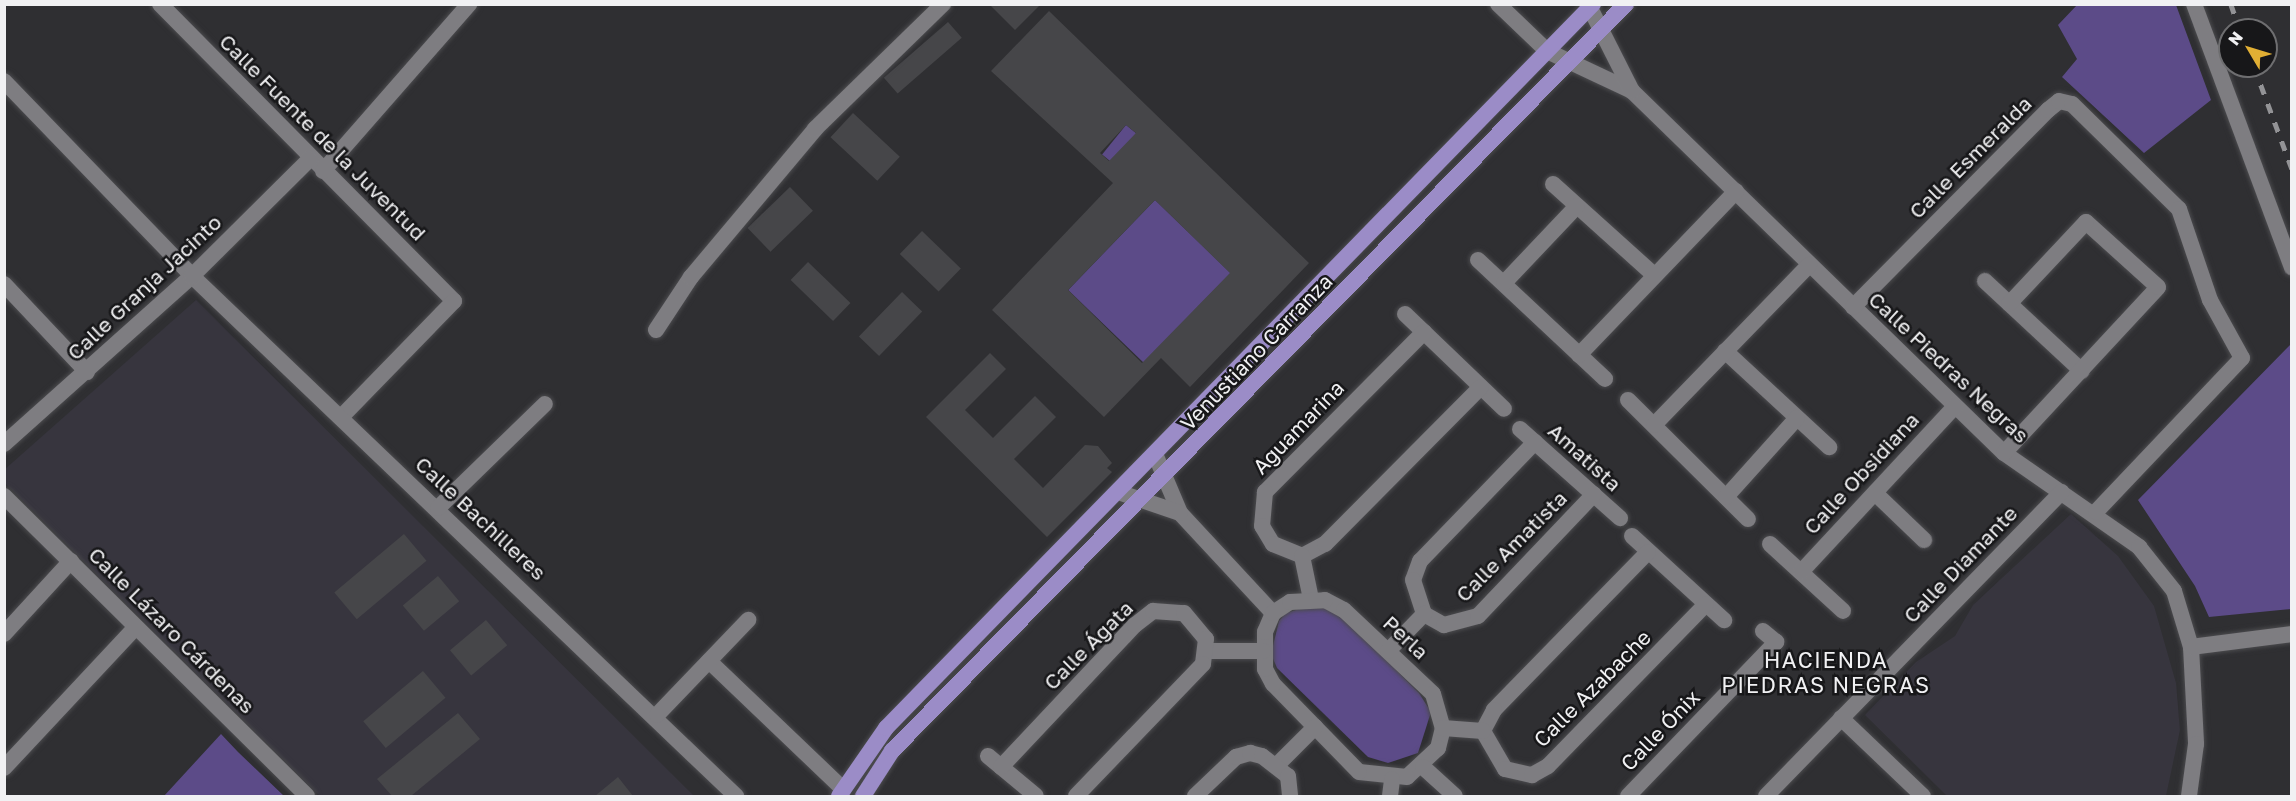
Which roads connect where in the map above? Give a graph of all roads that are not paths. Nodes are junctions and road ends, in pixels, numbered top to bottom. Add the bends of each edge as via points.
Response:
1 (160, 4) edge
2 (469, 4) edge
3 (943, 4) edge
4 (1497, 4) edge
5 (1626, 4) edge
6 (2194, 4) edge
7 (1592, 6) edge
8 (1604, 27) junction
9 (1547, 51) junction
10 (1568, 62) junction
11 (4, 81) edge
12 (1632, 91) junction
13 (310, 159) junction
14 (323, 171) junction
15 (1552, 184) dead end
16 (1736, 191) junction
17 (1577, 206) junction
18 (1478, 260) dead end
19 (1809, 264) junction
20 (2292, 267) edge
21 (1654, 275) junction
22 (192, 276) junction
23 (1985, 281) dead end
24 (1504, 282) junction
25 (4, 284) edge
26 (2009, 304) junction
27 (1853, 307) junction
28 (1405, 314) dead end
29 (656, 330) dead end
30 (1424, 332) junction
31 (1725, 351) junction
32 (1580, 356) junction
33 (87, 372) junction
34 (2082, 372) junction
35 (1605, 379) dead end
36 (1480, 387) junction
37 (1628, 400) dead end
38 (545, 404) dead end
39 (1955, 406) junction
40 (1504, 408) dead end
41 (341, 417) junction
42 (1797, 418) junction
43 (1654, 425) junction
44 (1520, 429) dead end
45 (1535, 442) junction
46 (4, 444) edge
47 (1829, 447) dead end
48 (2004, 453) junction
49 (1155, 454) junction
50 (1168, 476) junction
51 (1118, 492) junction
52 (2061, 492) junction
53 (1875, 493) junction
54 (1594, 494) junction
55 (4, 496) edge
56 (1726, 497) junction
57 (1142, 502) junction
58 (438, 508) junction
59 (2096, 512) junction
60 (1180, 513) junction
61 (1620, 518) dead end
62 (1748, 519) dead end
63 (1632, 536) dead end
64 (1924, 540) dead end
65 (1770, 544) dead end
66 (1648, 552) junction
67 (1302, 556) junction
68 (71, 561) junction
69 (1801, 572) junction
70 (1311, 599) junction
71 (1706, 604) junction
72 (1843, 611) dead end
73 (1273, 613) junction
74 (1424, 614) junction
75 (748, 620) dead end
76 (1724, 620) dead end
77 (136, 627) junction
78 (4, 634) edge
79 (2292, 634) edge
80 (1770, 637) dead end
81 (2191, 647) junction
82 (1206, 651) junction
83 (1263, 651) junction
84 (1389, 651) junction
85 (709, 661) junction
86 (900, 714) junction
87 (657, 715) junction
88 (1842, 718) junction
89 (915, 727) junction
90 (1315, 727) junction
91 (1443, 728) junction
92 (1483, 731) junction
93 (1277, 765) junction
94 (1424, 767) junction
95 (4, 768) edge
96 (1392, 779) junction
97 (841, 793) edge
98 (307, 796) edge
99 (736, 796) edge
100 (863, 796) edge
101 (1036, 796) edge
102 (1076, 796) edge
103 (1195, 796) edge
104 (1290, 796) edge
105 (1390, 796) edge
106 (1455, 796) edge
107 (1628, 796) edge
108 (1766, 796) edge
109 (1923, 796) edge
110 (2190, 796) edge

1 - 13 street, Calle Fuente de la Juventud
2 - 14 street
3 - 29 street via 815,129 691,277
4 - 9 street, Calle Piedras Negras
5 - 8 main road, Venustiano Carranza
6 - 20 street
7 - 8 street, Calle Piedras Negras
7 - 9 main road, Venustiano Carranza
8 - 10 main road, Venustiano Carranza
8 - 12 street, Calle Piedras Negras
9 - 10 street, Calle Piedras Negras
9 - 49 main road, Venustiano Carranza
10 - 12 street, Calle Piedras Negras
10 - 50 main road, Venustiano Carranza
11 - 22 street, Calle Bachilleres
12 - 16 street, Calle Piedras Negras
13 - 14 street, Calle Fuente de la Juventud
13 - 22 street, Calle Granja Jacinto
14 - 41 street, Calle Fuente de la Juventud via 454,301
15 - 17 street
16 - 19 street, Calle Piedras Negras
16 - 21 street
17 - 21 street
17 - 24 street
18 - 24 street
19 - 27 street, Calle Piedras Negras
19 - 31 street
21 - 32 street
22 - 33 street, Calle Granja Jacinto
22 - 41 street, Calle Bachilleres
23 - 26 street
24 - 32 street
25 - 33 street
26 - 34 street
26 - 34 street via 2086,222 2158,287
27 - 39 street, Calle Piedras Negras
27 - 59 street, Calle Esmeralda via 2059,101 2072,104 2179,209 2210,300 2242,358 2236,369
28 - 30 street
30 - 36 street
30 - 67 street, Aguamarina via 1265,492 1262,526 1273,544
31 - 42 street
31 - 43 street
32 - 35 street
33 - 46 street, Calle Granja Jacinto
34 - 48 street
36 - 40 street
36 - 67 street via 1325,544
37 - 43 street
38 - 58 street
39 - 48 street, Calle Piedras Negras
39 - 53 street, Calle Obsidiana
41 - 58 street, Calle Bachilleres
42 - 47 street
42 - 56 street
43 - 56 street
44 - 45 street, Amatista
45 - 54 street, Amatista
45 - 74 street via 1420,561 1413,580
48 - 52 street, Calle Piedras Negras
49 - 50 street
49 - 51 main road, Venustiano Carranza
50 - 57 main road, Venustiano Carranza
50 - 60 street
51 - 57 street
51 - 86 main road, Venustiano Carranza
52 - 59 street, Calle Piedras Negras
52 - 88 street, Calle Diamante
53 - 64 street
53 - 69 street, Calle Obsidiana
54 - 61 street, Amatista
54 - 74 street, Calle Amatista via 1478,616 1444,626
55 - 68 street, Calle Lázaro Cárdenas
56 - 62 street
57 - 60 street
57 - 89 main road, Venustiano Carranza
58 - 87 street, Calle Bachilleres
59 - 81 street, Calle Piedras Negras via 2139,547 2174,591
60 - 73 street
63 - 66 street
65 - 69 street
66 - 71 street
66 - 92 street via 1494,710
67 - 70 street
68 - 77 street, Calle Lázaro Cárdenas
68 - 78 street
69 - 72 street
70 - 73 street via 1290,602
70 - 84 street, Perla via 1344,610
71 - 76 street
71 - 92 street, Calle Azabache via 1532,775 1505,769
73 - 83 street
74 - 84 street
75 - 85 street
77 - 95 street
77 - 98 street, Calle Lázaro Cárdenas
79 - 81 street
80 - 107 street, Calle Ónix
81 - 110 street, Calle Piedras Negras via 2196,744
82 - 83 street
82 - 101 street, Calle Ágata via 1206,639 1184,613 1153,611 994,762
82 - 102 street via 1193,678
83 - 90 street via 1273,684
84 - 91 street, Perla via 1434,694
85 - 87 street
85 - 97 street
86 - 89 main road
86 - 97 main road, Venustiano Carranza
87 - 99 street, Calle Bachilleres
88 - 108 street, Calle Diamante
88 - 109 street
89 - 100 main road, Venustiano Carranza via 892,751
90 - 93 street
90 - 96 street via 1359,772
91 - 92 street
91 - 94 street via 1438,748
93 - 103 street via 1262,756 1236,757
93 - 104 street via 1288,776
94 - 96 street
94 - 106 street
96 - 105 street

